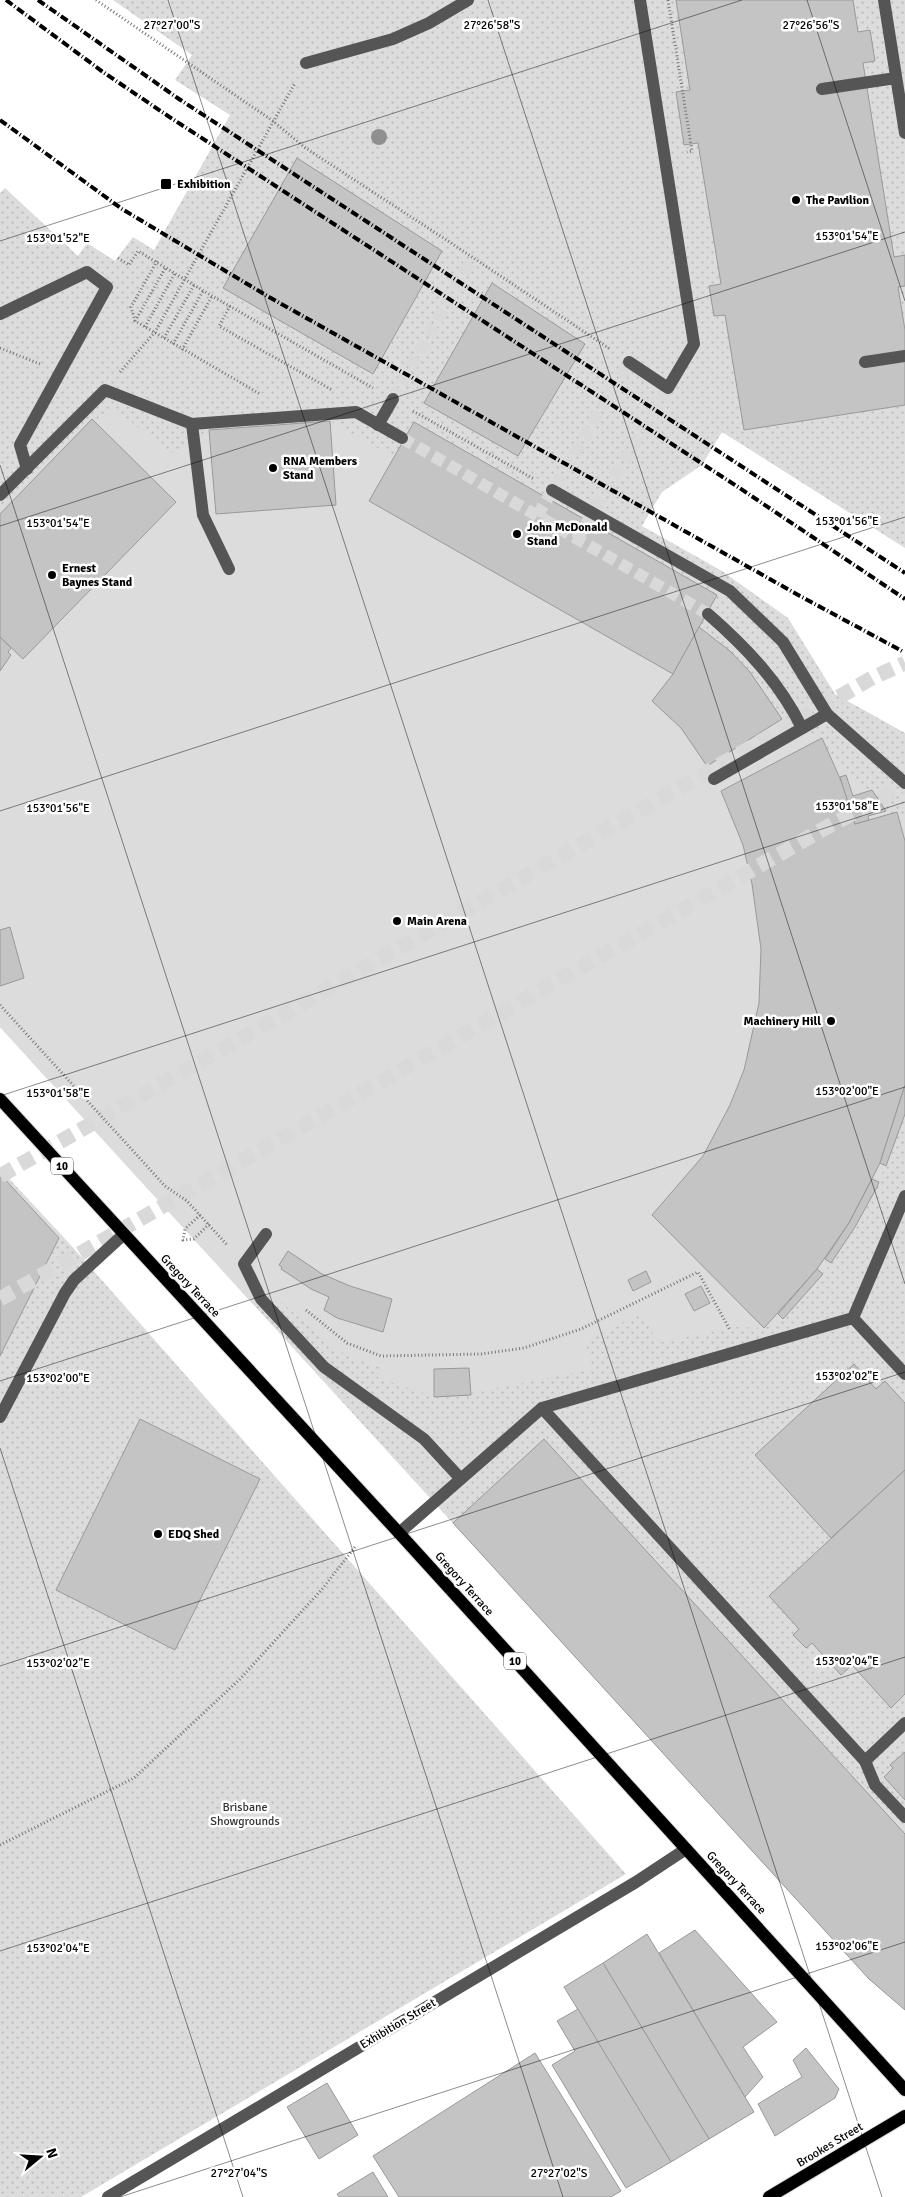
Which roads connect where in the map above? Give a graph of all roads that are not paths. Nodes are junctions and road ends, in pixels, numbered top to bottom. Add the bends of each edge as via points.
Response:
1 (468, 0) edge
2 (640, 0) edge
3 (884, 0) edge
4 (306, 63) road end
5 (896, 78) junction
6 (822, 89) dead end
7 (905, 133) edge
8 (0, 314) edge
9 (905, 356) edge
10 (629, 362) road end
11 (865, 362) dead end
12 (393, 399) tunnel mouth
13 (192, 424) junction
14 (378, 425) junction
15 (402, 438) tunnel mouth
16 (27, 469) junction
17 (552, 490) road end
18 (0, 495) edge
19 (229, 569) dead end
20 (708, 614) tunnel mouth
21 (827, 714) junction
22 (802, 728) junction
23 (714, 778) dead end
24 (905, 783) edge
25 (0, 1099) edge
26 (905, 1196) edge
27 (124, 1234) junction
28 (266, 1234) dead end
29 (854, 1318) junction
30 (905, 1374) edge
31 (542, 1408) junction
32 (0, 1417) edge
33 (460, 1478) junction
34 (399, 1533) junction
35 (905, 1723) edge
36 (865, 1761) junction
37 (905, 1817) edge
38 (686, 1849) junction
39 (905, 2090) edge
40 (905, 2116) edge
41 (108, 2197) edge
42 (769, 2197) edge

1 - 4 street via 429,23 392,39
2 - 10 street via 694,344 668,388
3 - 5 street
5 - 6 street
5 - 7 street
8 - 16 street via 86,272 107,287 20,445
9 - 11 street
12 - 14 street
13 - 14 street via 356,412
13 - 16 street via 105,390
13 - 19 street via 203,515
14 - 15 street
16 - 18 street
17 - 21 street via 730,591 783,642
20 - 22 street via 760,663 779,687
21 - 22 street
21 - 24 street
22 - 23 street
25 - 27 main road, Gregory Terrace / 10
26 - 29 street
27 - 32 street via 74,1280 65,1293
27 - 34 main road, Gregory Terrace / 10
28 - 33 street via 244,1264 261,1298 324,1366 424,1439
29 - 30 street
29 - 31 street
31 - 33 street
31 - 36 street
33 - 34 street
34 - 38 main road, Gregory Terrace / 10
35 - 36 street
36 - 37 street via 875,1785
38 - 39 main road, Gregory Terrace / 10
38 - 41 street, Exhibition Street
40 - 42 main road, Brookes Street

